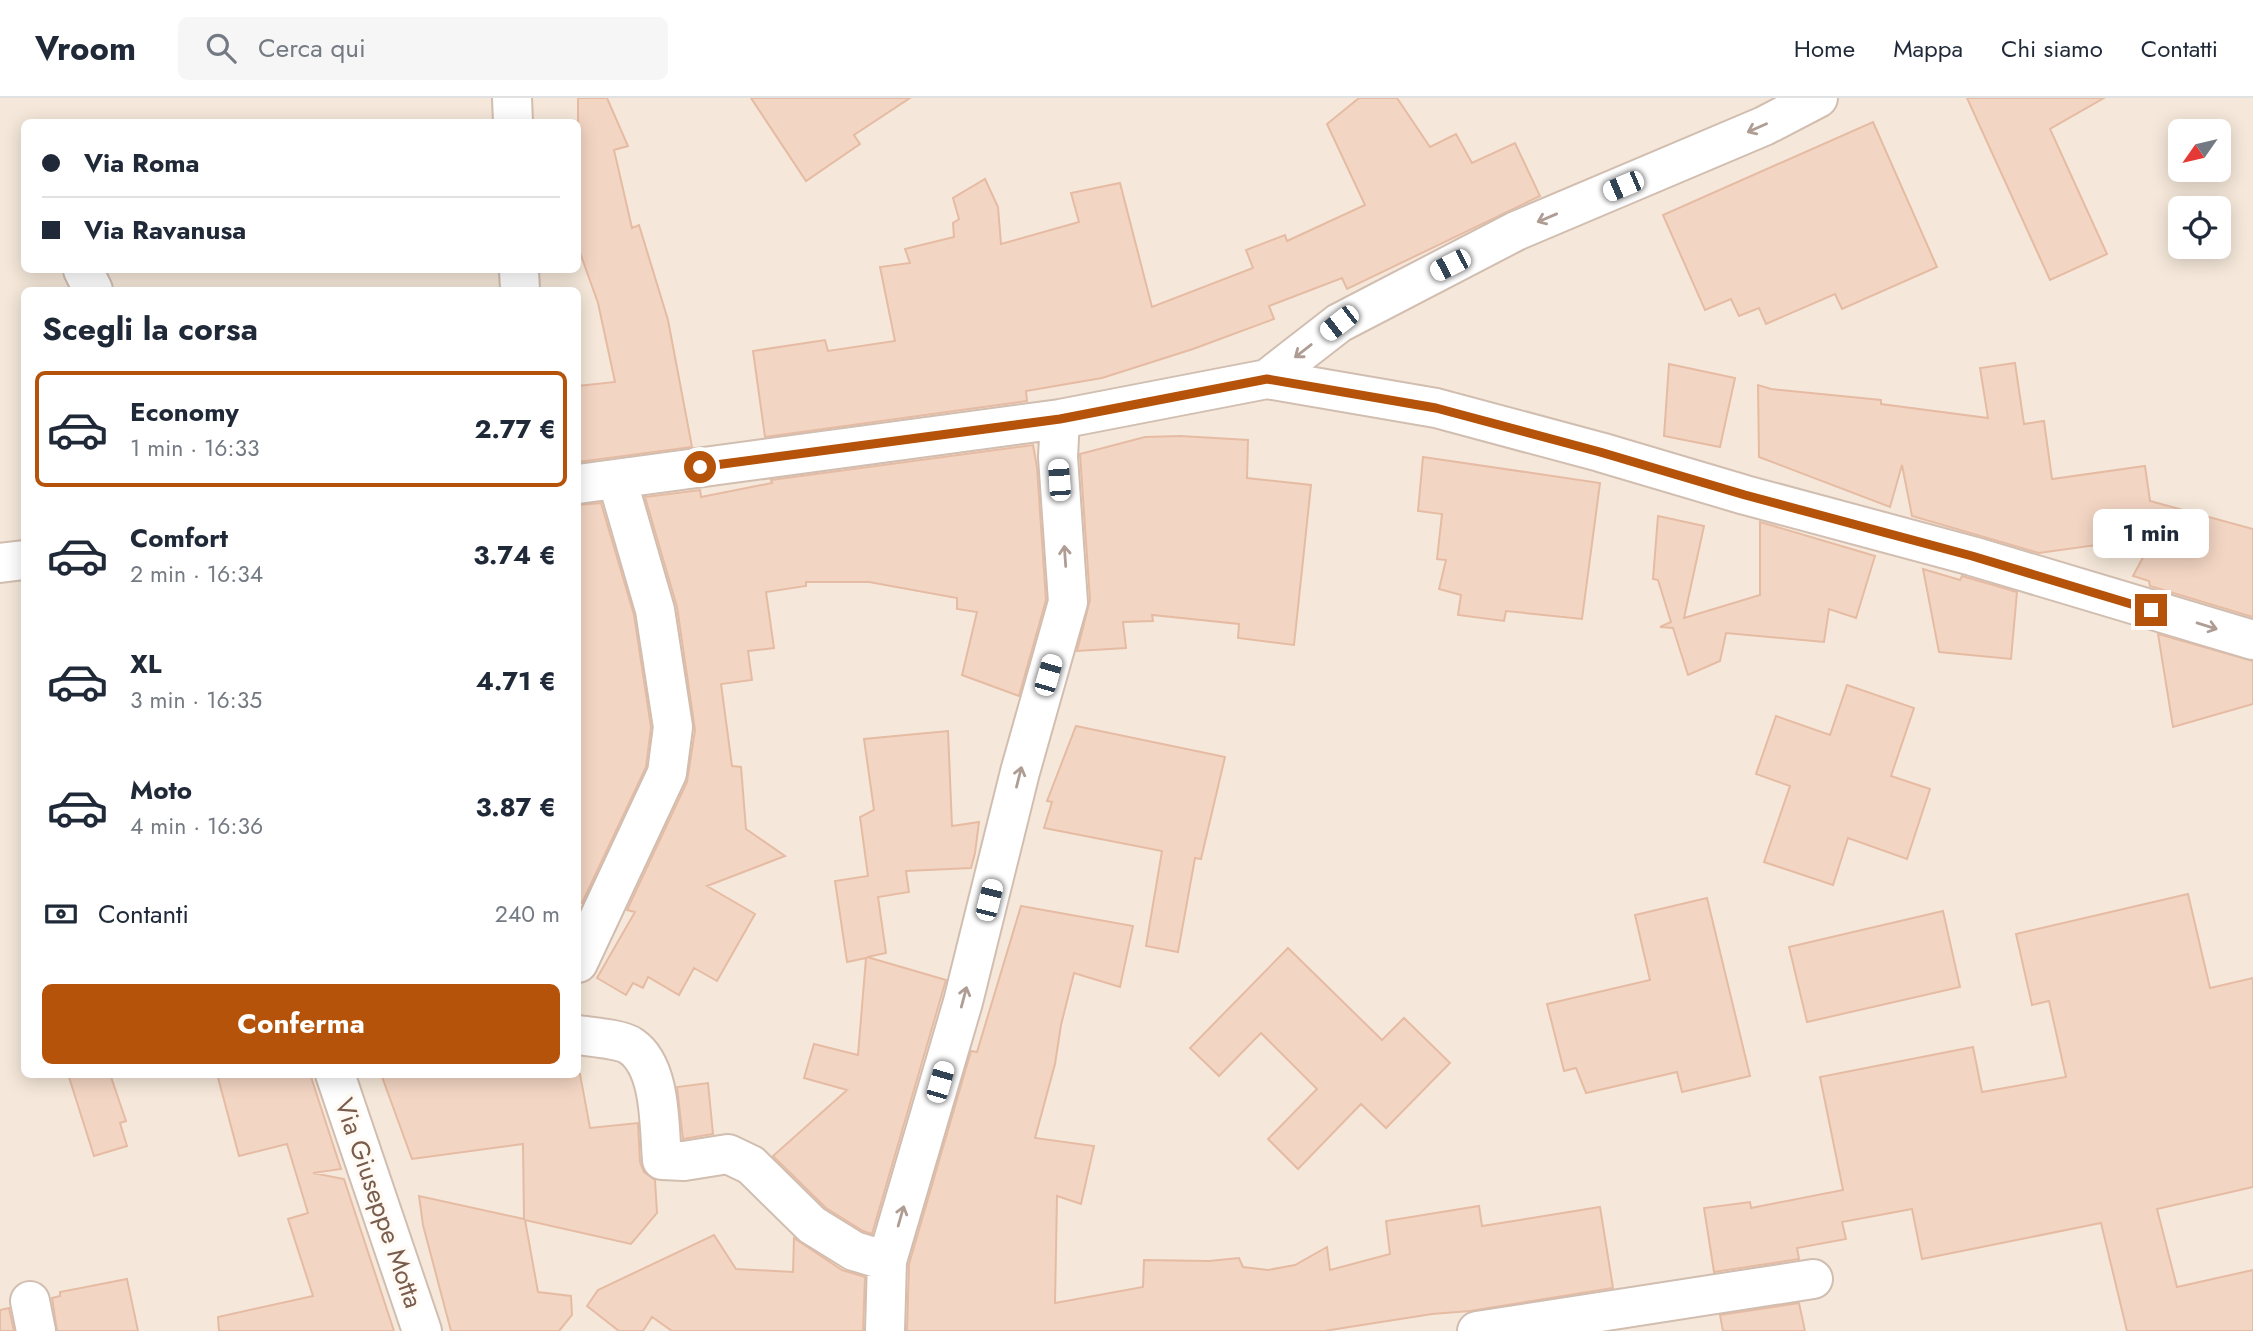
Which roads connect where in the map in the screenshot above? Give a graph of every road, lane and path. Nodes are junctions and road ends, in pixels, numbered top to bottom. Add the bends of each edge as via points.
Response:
1 (513, 98) edge
2 (1818, 98) edge
3 (513, 119) edge
4 (1267, 379) junction
5 (1060, 419) junction
6 (617, 479) junction
7 (581, 484) edge
8 (21, 560) edge
9 (0, 563) edge
10 (2253, 640) edge
11 (581, 956) edge
12 (581, 1036) edge
13 (336, 1078) edge
14 (887, 1261) junction
15 (1813, 1279) dead end
16 (422, 1331) edge
17 (885, 1331) edge
18 (1477, 1331) edge

1 - 3 street
2 -> 4 street via 1764,126 1516,231 1339,323
4 - 5 street
4 -> 10 street via 1436,408 1972,556
5 - 6 street
14 -> 5 street via 963,1002 1068,602 1058,457
6 - 7 street
6 - 11 street via 655,610 673,727 667,773
8 - 9 street
12 - 14 street via 630,1045 641,1056 653,1076 662,1160 728,1154 751,1165 812,1225 853,1251
13 - 16 street, Via Giuseppe Motta
14 - 17 street
15 - 18 street

